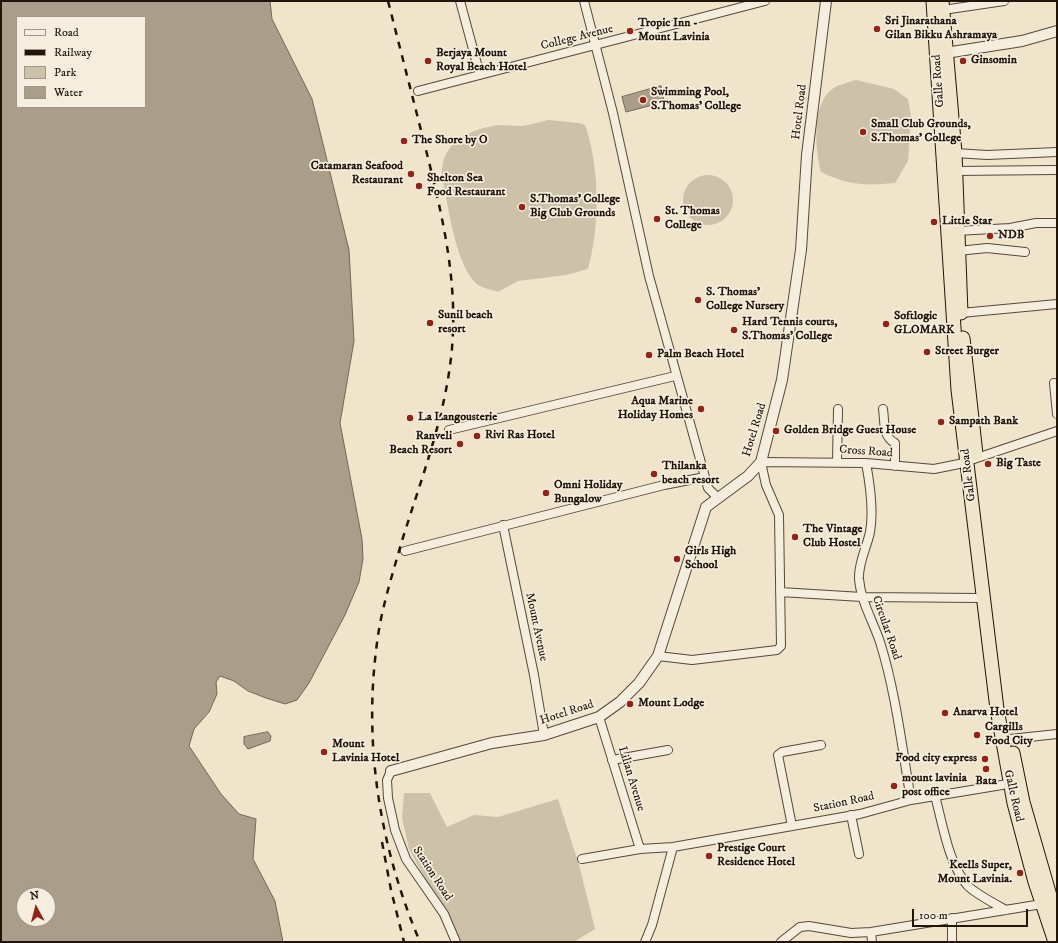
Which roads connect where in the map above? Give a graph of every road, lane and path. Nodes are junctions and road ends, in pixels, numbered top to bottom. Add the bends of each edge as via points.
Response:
1 (460, 1) edge
2 (584, 1) edge
3 (765, 1) edge
4 (826, 1) edge
5 (933, 1) edge
6 (1004, 1) edge
7 (943, 5) edge
8 (1057, 31) edge
9 (595, 45) junction
10 (942, 54) junction
11 (480, 75) junction
12 (418, 91) dead end
13 (955, 152) junction
14 (1057, 152) edge
15 (1057, 170) edge
16 (950, 171) junction
17 (1057, 223) edge
18 (957, 231) junction
19 (958, 251) junction
20 (1025, 252) dead end
21 (1057, 304) edge
22 (961, 313) junction
23 (676, 376) junction
24 (1054, 383) dead end
25 (838, 409) dead end
26 (883, 409) dead end
27 (1057, 414) edge
28 (449, 430) dead end
29 (1057, 431) edge
30 (972, 459) junction
31 (761, 462) junction
32 (837, 462) junction
33 (866, 463) junction
34 (896, 466) junction
35 (705, 476) junction
36 (717, 497) junction
37 (502, 525) junction
38 (405, 551) dead end
39 (780, 592) junction
40 (862, 598) junction
41 (980, 598) dead end
42 (658, 656) junction
43 (599, 717) junction
44 (1057, 734) edge
45 (544, 735) junction
46 (1010, 739) junction
47 (821, 746) dead end
48 (668, 750) dead end
49 (612, 760) junction
50 (391, 772) joint
51 (1014, 783) junction
52 (935, 796) junction
53 (911, 800) junction
54 (851, 815) junction
55 (792, 826) junction
56 (673, 847) junction
57 (640, 849) junction
58 (860, 854) dead end
59 (582, 859) dead end
60 (1050, 903) edge
61 (1006, 910) junction
62 (952, 918) junction
63 (1057, 920) edge
64 (871, 932) junction
65 (456, 942) edge
66 (645, 942) edge
67 (781, 942) edge
68 (872, 942) edge
69 (952, 942) edge
70 (1055, 942) edge

1 - 11 street
2 - 9 street
3 - 9 street, College Avenue
4 - 31 street, Hotel Road via 807,155 801,250 782,380
5 - 10 highway, Galle Road
6 - 7 street
7 - 10 highway, Galle Road
8 - 10 street via 1022,41
9 - 11 street, College Avenue
9 - 23 street via 613,113 649,276
10 - 13 highway, Galle Road
10 - 16 highway, Galle Road
11 - 12 street, College Avenue
13 - 14 street via 986,155
13 - 16 highway, Galle Road
15 - 16 street
16 - 18 highway, Galle Road
16 - 30 highway, Galle Road via 958,390
17 - 18 street
18 - 19 highway, Galle Road
19 - 20 street via 987,248
19 - 22 highway, Galle Road
21 - 22 street
22 - 30 highway, Galle Road
23 - 28 street
23 - 35 street
24 - 27 street
25 - 32 street
26 - 34 street via 886,435 895,443
29 - 30 street, Cross Road
30 - 34 street, Cross Road via 934,469
30 - 46 highway, Galle Road
30 - 51 highway, Galle Road via 997,709
31 - 32 street, Cross Road
31 - 36 street, Hotel Road via 748,476
31 - 39 street via 766,485 779,515
32 - 33 street, Cross Road
33 - 34 street, Cross Road
33 - 40 street, Circular Road via 871,515 870,530 860,568
35 - 36 street via 708,488
35 - 37 street
36 - 42 street, Hotel Road via 709,503 704,512
37 - 38 street
37 - 45 street, Mount Avenue
39 - 40 street
39 - 42 street via 781,646 777,650 692,660
40 - 41 street
40 - 53 street, Circular Road via 880,641 889,676
42 - 43 street, Hotel Road via 639,684
43 - 45 street, Hotel Road
43 - 49 street, Lilian Avenue
44 - 46 street
45 - 50 street, Hotel Road via 492,743
46 - 51 highway, Galle Road
47 - 55 street via 782,752 778,755
48 - 49 street
49 - 57 street, Lilian Avenue
50 - 65 street, Station Road via 387,780 388,798 395,830 406,859 444,914
51 - 52 street, Station Road
51 - 60 highway, Galle Road
52 - 53 street, Station Road
52 - 61 street via 952,856 968,887
53 - 54 street, Station Road
54 - 55 street, Station Road
54 - 58 street
55 - 56 street, Station Road
56 - 57 street, Station Road
56 - 66 street
57 - 59 street, Station Road
60 - 61 street
60 - 63 highway, Galle Road
60 - 70 highway, Galle Road
61 - 62 street
62 - 64 street
62 - 69 street
64 - 67 street via 851,933 809,926 800,927
64 - 68 street

